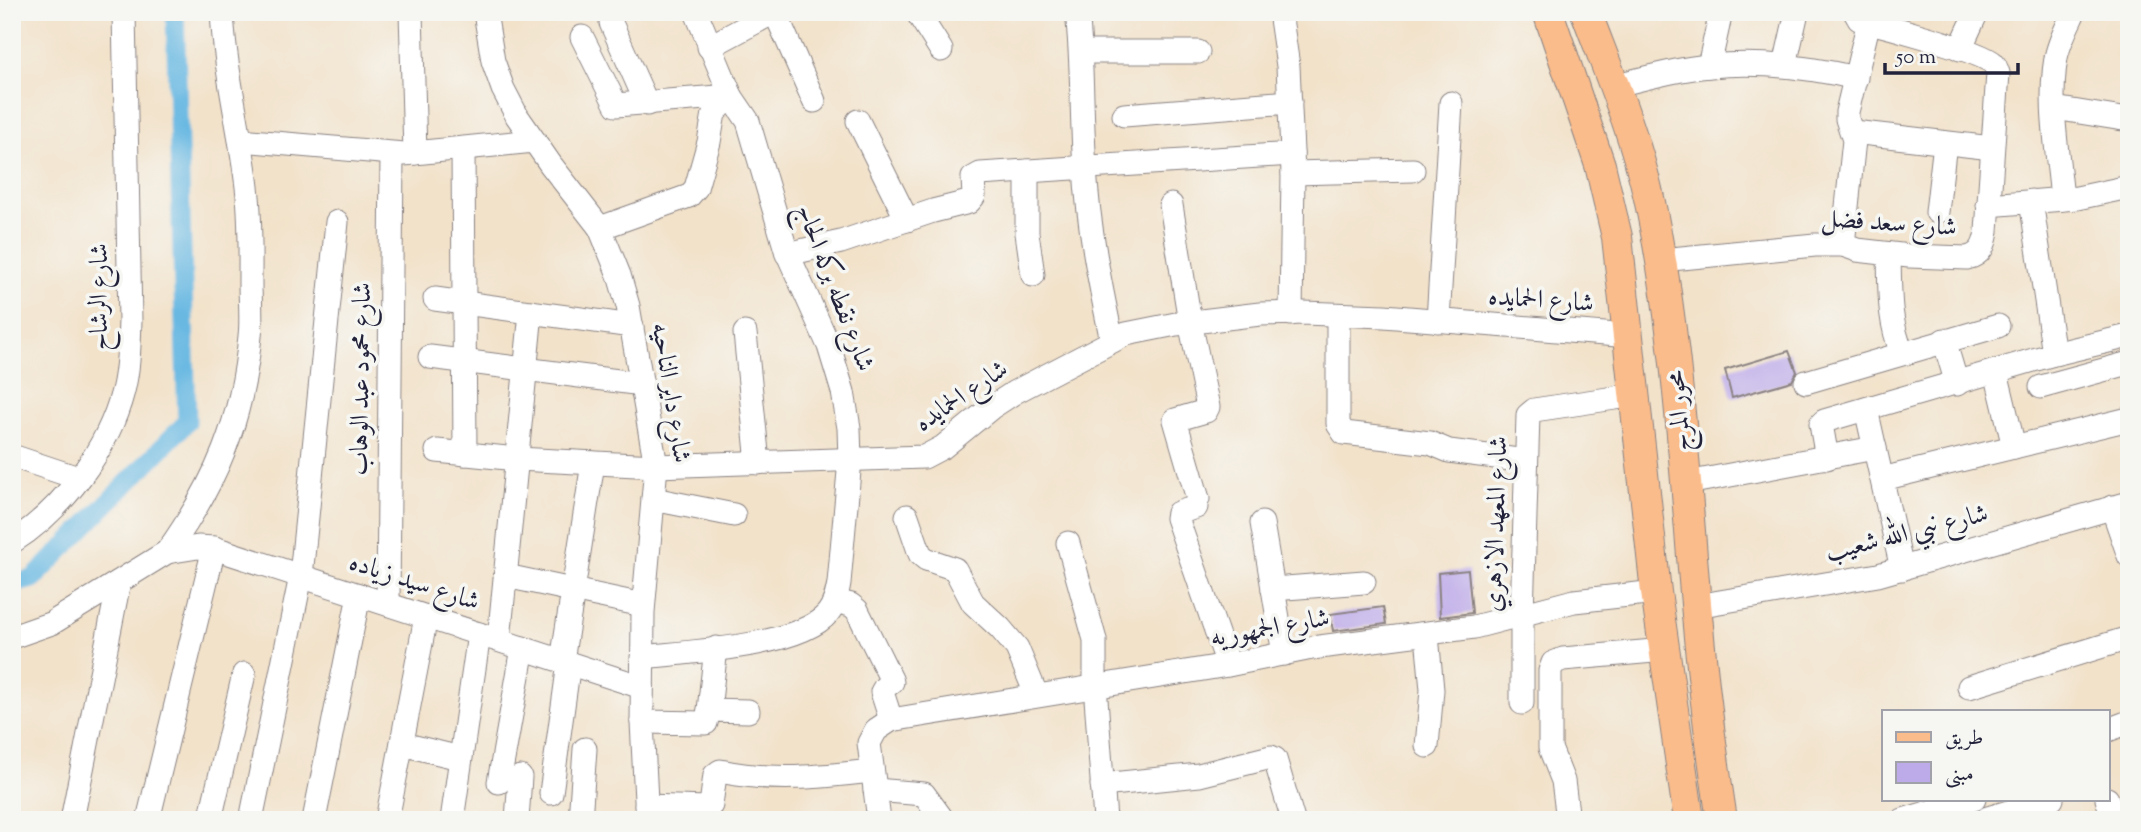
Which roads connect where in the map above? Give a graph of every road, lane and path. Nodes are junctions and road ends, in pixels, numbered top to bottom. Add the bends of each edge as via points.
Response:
1 (124, 12) edge
2 (222, 12) edge
3 (411, 12) edge
4 (485, 12) edge
5 (696, 12) edge
6 (774, 12) edge
7 (917, 12) edge
8 (1077, 12) edge
9 (1280, 12) edge
10 (1548, 12) edge
11 (1586, 12) edge
12 (1720, 12) edge
13 (1797, 12) edge
14 (1977, 12) edge
15 (2074, 12) edge
16 (1862, 17) edge
17 (611, 23) dead end
18 (582, 37) dead end
19 (709, 47) junction
20 (941, 50) dead end
21 (1961, 50) junction
22 (1198, 51) dead end
23 (1081, 52) junction
24 (1785, 65) junction
25 (1709, 66) junction
26 (1856, 78) junction
27 (1613, 86) junction
28 (732, 96) junction
29 (814, 101) dead end
30 (1290, 102) junction
31 (1451, 103) dead end
32 (647, 104) junction
33 (2054, 108) junction
34 (1124, 115) dead end
35 (2129, 120) edge
36 (858, 121) dead end
37 (1853, 132) junction
38 (240, 140) junction
39 (534, 141) junction
40 (1945, 143) junction
41 (1992, 148) junction
42 (463, 149) junction
43 (404, 153) junction
44 (1292, 164) junction
45 (1085, 169) junction
46 (1413, 170) dead end
47 (1027, 171) junction
48 (2129, 187) edge
49 (1649, 197) junction
50 (2062, 199) junction
51 (2031, 201) junction
52 (1171, 205) dead end
53 (1610, 205) junction
54 (1988, 205) junction
55 (1937, 212) dead end
56 (907, 220) junction
57 (337, 222) dead end
58 (600, 228) junction
59 (1843, 245) junction
60 (787, 254) junction
61 (1889, 254) junction
62 (1661, 260) junction
63 (1034, 275) dead end
64 (435, 299) dead end
65 (464, 303) junction
66 (531, 312) junction
67 (1291, 314) junction
68 (1338, 315) junction
69 (1438, 321) junction
70 (1190, 322) junction
71 (632, 326) junction
72 (1998, 326) dead end
73 (745, 333) dead end
74 (1629, 336) junction
75 (2129, 336) edge
76 (1944, 340) junction
77 (1112, 341) junction
78 (1902, 353) junction
79 (2054, 354) junction
80 (430, 356) dead end
81 (464, 361) junction
82 (2129, 363) edge
83 (526, 369) junction
84 (1996, 372) junction
85 (1806, 382) dead end
86 (642, 384) junction
87 (1957, 384) junction
88 (2041, 387) dead end
89 (1635, 395) junction
90 (1866, 409) junction
91 (2129, 419) edge
92 (2014, 447) junction
93 (1875, 448) junction
94 (437, 451) dead end
95 (465, 454) junction
96 (12, 456) edge
97 (1827, 458) junction
98 (517, 459) junction
99 (850, 460) junction
100 (1526, 461) junction
101 (593, 463) junction
102 (758, 463) junction
103 (656, 466) junction
104 (78, 478) junction
105 (1882, 479) junction
106 (1687, 483) junction
107 (653, 499) junction
108 (2121, 505) edge
109 (734, 515) dead end
110 (907, 516) dead end
111 (1262, 523) dead end
112 (12, 542) edge
113 (1068, 543) dead end
114 (214, 548) junction
115 (167, 552) junction
116 (2129, 556) edge
117 (1902, 569) junction
118 (301, 576) junction
119 (506, 576) junction
120 (119, 582) junction
121 (1364, 582) dead end
122 (1273, 589) junction
123 (573, 590) junction
124 (1657, 592) junction
125 (359, 595) junction
126 (835, 601) junction
127 (388, 604) junction
128 (643, 605) junction
129 (1696, 606) junction
130 (1522, 615) junction
131 (426, 617) junction
132 (1427, 635) junction
133 (12, 637) edge
134 (489, 637) junction
135 (2129, 638) edge
136 (523, 648) junction
137 (716, 648) junction
138 (1665, 650) junction
139 (1284, 654) junction
140 (642, 657) junction
141 (565, 662) junction
142 (1227, 665) junction
143 (244, 674) dead end
144 (1095, 685) junction
145 (642, 687) junction
146 (1969, 687) dead end
147 (1036, 694) junction
148 (1522, 703) dead end
149 (709, 710) junction
150 (748, 711) dead end
151 (891, 720) junction
152 (642, 722) junction
153 (2129, 722) edge
154 (2110, 729) edge
155 (402, 744) junction
156 (1427, 746) dead end
157 (585, 749) dead end
158 (460, 758) junction
159 (873, 781) junction
160 (1102, 785) junction
161 (551, 793) dead end
162 (1971, 800) edge
163 (2047, 800) edge
164 (2107, 800) edge
165 (1987, 812) edge
166 (647, 813) edge
167 (72, 820) edge
168 (148, 820) edge
169 (210, 820) edge
170 (251, 820) edge
171 (314, 820) edge
172 (387, 820) edge
173 (452, 820) edge
174 (517, 820) edge
175 (580, 820) edge
176 (880, 820) edge
177 (943, 820) edge
178 (1105, 820) edge
179 (1293, 820) edge
180 (1568, 820) edge
181 (1689, 820) edge
182 (1722, 820) edge
183 (1903, 820) edge
184 (2114, 820) edge

1 - 104 street, شارع الرشاح via 129,356 112,421
2 - 38 street
3 - 43 street, شارع محمود عبد الوهاب
4 - 39 street, شارع داير الناحيه via 503,89
5 - 19 street, شارع نقطه بركه الحاج
6 - 19 street
6 - 29 street
7 - 20 street
8 - 23 street
9 - 30 street
10 - 53 main road, محور المرج
11 - 27 main road, محور المرج
12 - 25 street
13 - 24 street
14 - 21 street
15 - 33 street via 2056,56
16 - 21 street
16 - 26 street
17 - 32 street
18 - 32 street via 613,102 619,106
19 - 28 street, شارع نقطه بركه الحاج
21 - 41 street via 1990,61 1998,73
22 - 23 street
23 - 45 street
24 - 25 street
24 - 26 street
25 - 27 street
26 - 37 street via 1847,112
27 - 49 main road, محور المرج
28 - 32 street
28 - 58 street via 715,113 696,188 689,196
28 - 60 street, شارع نقطه بركه الحاج via 748,121
30 - 34 street
30 - 44 street
31 - 69 street
33 - 35 street
33 - 50 street
36 - 56 street
37 - 40 street
37 - 59 street
38 - 43 street
38 - 115 street via 251,237 251,333 245,380 234,427 216,471
39 - 42 street
39 - 58 street, شارع داير الناحيه
40 - 41 street
40 - 55 street
41 - 54 street
42 - 43 street
42 - 65 street
43 - 127 street, شارع محمود عبد الوهاب
44 - 45 street
44 - 46 street
44 - 67 street
45 - 47 street
45 - 77 street
47 - 56 street via 977,174 972,200
47 - 63 street via 1027,233
48 - 50 street
49 - 53 main road
49 - 62 main road, محور المرج
50 - 51 street
51 - 54 street
51 - 79 street
52 - 70 street
53 - 74 main road, محور المرج
54 - 61 street, شارع سعد فضل via 1985,242 1975,256
56 - 60 street
57 - 118 street
58 - 71 street, شارع داير الناحيه via 620,275
59 - 61 street, شارع سعد فضل
59 - 62 street, شارع سعد فضل
60 - 99 street, شارع نقطه بركه الحاج via 829,346 844,392
61 - 78 street via 1891,317
62 - 106 main road, محور المرج
64 - 65 street
65 - 66 street
65 - 81 street
66 - 71 street
66 - 83 street
67 - 68 street, شارع الحمايده
67 - 70 street, شارع الحمايده
68 - 69 street, شارع الحمايده
68 - 100 street via 1338,424 1344,433
69 - 74 street, شارع الحمايده
70 - 77 street, شارع الحمايده via 1134,332
70 - 142 street via 1208,409 1175,420 1197,503 1177,517
71 - 86 street, شارع داير الناحيه
72 - 76 street
73 - 102 street
74 - 89 main road, محور المرج
75 - 79 street
76 - 78 street
76 - 87 street
77 - 99 street, شارع الحمايده via 1003,400 934,453
78 - 85 street
79 - 84 street
80 - 81 street
81 - 83 street
81 - 95 street
82 - 88 street
83 - 86 street
83 - 98 street
84 - 87 street
84 - 92 street
86 - 103 street, شارع داير الناحيه
87 - 90 street
89 - 100 street, شارع المعهد الازهري via 1531,411
89 - 124 main road, محور المرج
90 - 93 street
90 - 97 street via 1822,422
91 - 92 street
92 - 105 street
93 - 97 street
93 - 105 street
94 - 95 street, شارع الحمايده
95 - 98 street, شارع الحمايده
96 - 104 street
97 - 106 street
98 - 101 street, شارع الحمايده
98 - 119 street
99 - 102 street, شارع الحمايده
99 - 126 street, شارع نقطه بركه الحاج
100 - 130 street, شارع المعهد الازهري
101 - 103 street, شارع الحمايده
101 - 123 street
102 - 103 street, شارع الحمايده
103 - 107 street, شارع داير الناحيه
104 - 112 street, شارع الرشاح via 44,518
105 - 117 street
106 - 129 main road, محور المرج
107 - 109 street
107 - 128 street, شارع داير الناحيه
108 - 116 street
108 - 117 street, شارع نبي الله شعيب
110 - 147 street via 920,554 955,569 973,603 1017,648
111 - 122 street
113 - 144 street via 1094,632
114 - 115 street, شارع سيد زياده
114 - 118 street, شارع سيد زياده
114 - 168 street
115 - 120 street
117 - 129 street, شارع نبي الله شعيب
118 - 125 street, شارع سيد زياده
118 - 170 street
119 - 123 street
119 - 134 street
120 - 133 street via 51,623
120 - 167 street
121 - 122 street
122 - 139 street
123 - 128 street
123 - 141 street
124 - 130 street, شارع الجمهوريه via 1574,601
124 - 138 main road, محور المرج
125 - 127 street, شارع سيد زياده
125 - 171 street
126 - 137 street via 829,612 802,631
126 - 151 street via 857,610 891,679 882,692
127 - 131 street, شارع سيد زياده
128 - 140 street, شارع داير الناحيه
129 - 182 main road, محور المرج
130 - 132 street, شارع الجمهوريه
130 - 148 street, شارع المعهد الازهري
131 - 134 street, شارع سيد زياده
131 - 155 street
132 - 139 street, شارع الجمهوريه
132 - 156 street via 1432,690
134 - 136 street, شارع سيد زياده
134 - 158 street
135 - 146 street
136 - 141 street, شارع سيد زياده
136 - 174 street via 510,780
137 - 140 street
137 - 149 street
138 - 180 street via 1553,663 1550,748 1563,782
138 - 181 main road, محور المرج
139 - 142 street, شارع الجمهوريه
140 - 145 street, شارع داير الناحيه
141 - 145 street, شارع سيد زياده
141 - 161 street
142 - 144 street, شارع الجمهوريه
143 - 169 street
144 - 147 street, شارع الجمهوريه
144 - 160 street
145 - 152 street, شارع داير الناحيه
147 - 151 street, شارع الجمهوريه
149 - 150 street
149 - 152 street via 707,723
151 - 159 street via 876,730 869,743
152 - 166 street, شارع داير الناحيه
153 - 154 street
155 - 158 street
155 - 172 street
157 - 175 street
158 - 173 street
159 - 166 street via 771,778 720,771 715,775 710,807
159 - 176 street
159 - 177 street via 924,794
160 - 178 street
160 - 179 street via 1199,775 1271,757
162 - 183 street
163 - 165 street
164 - 184 street

